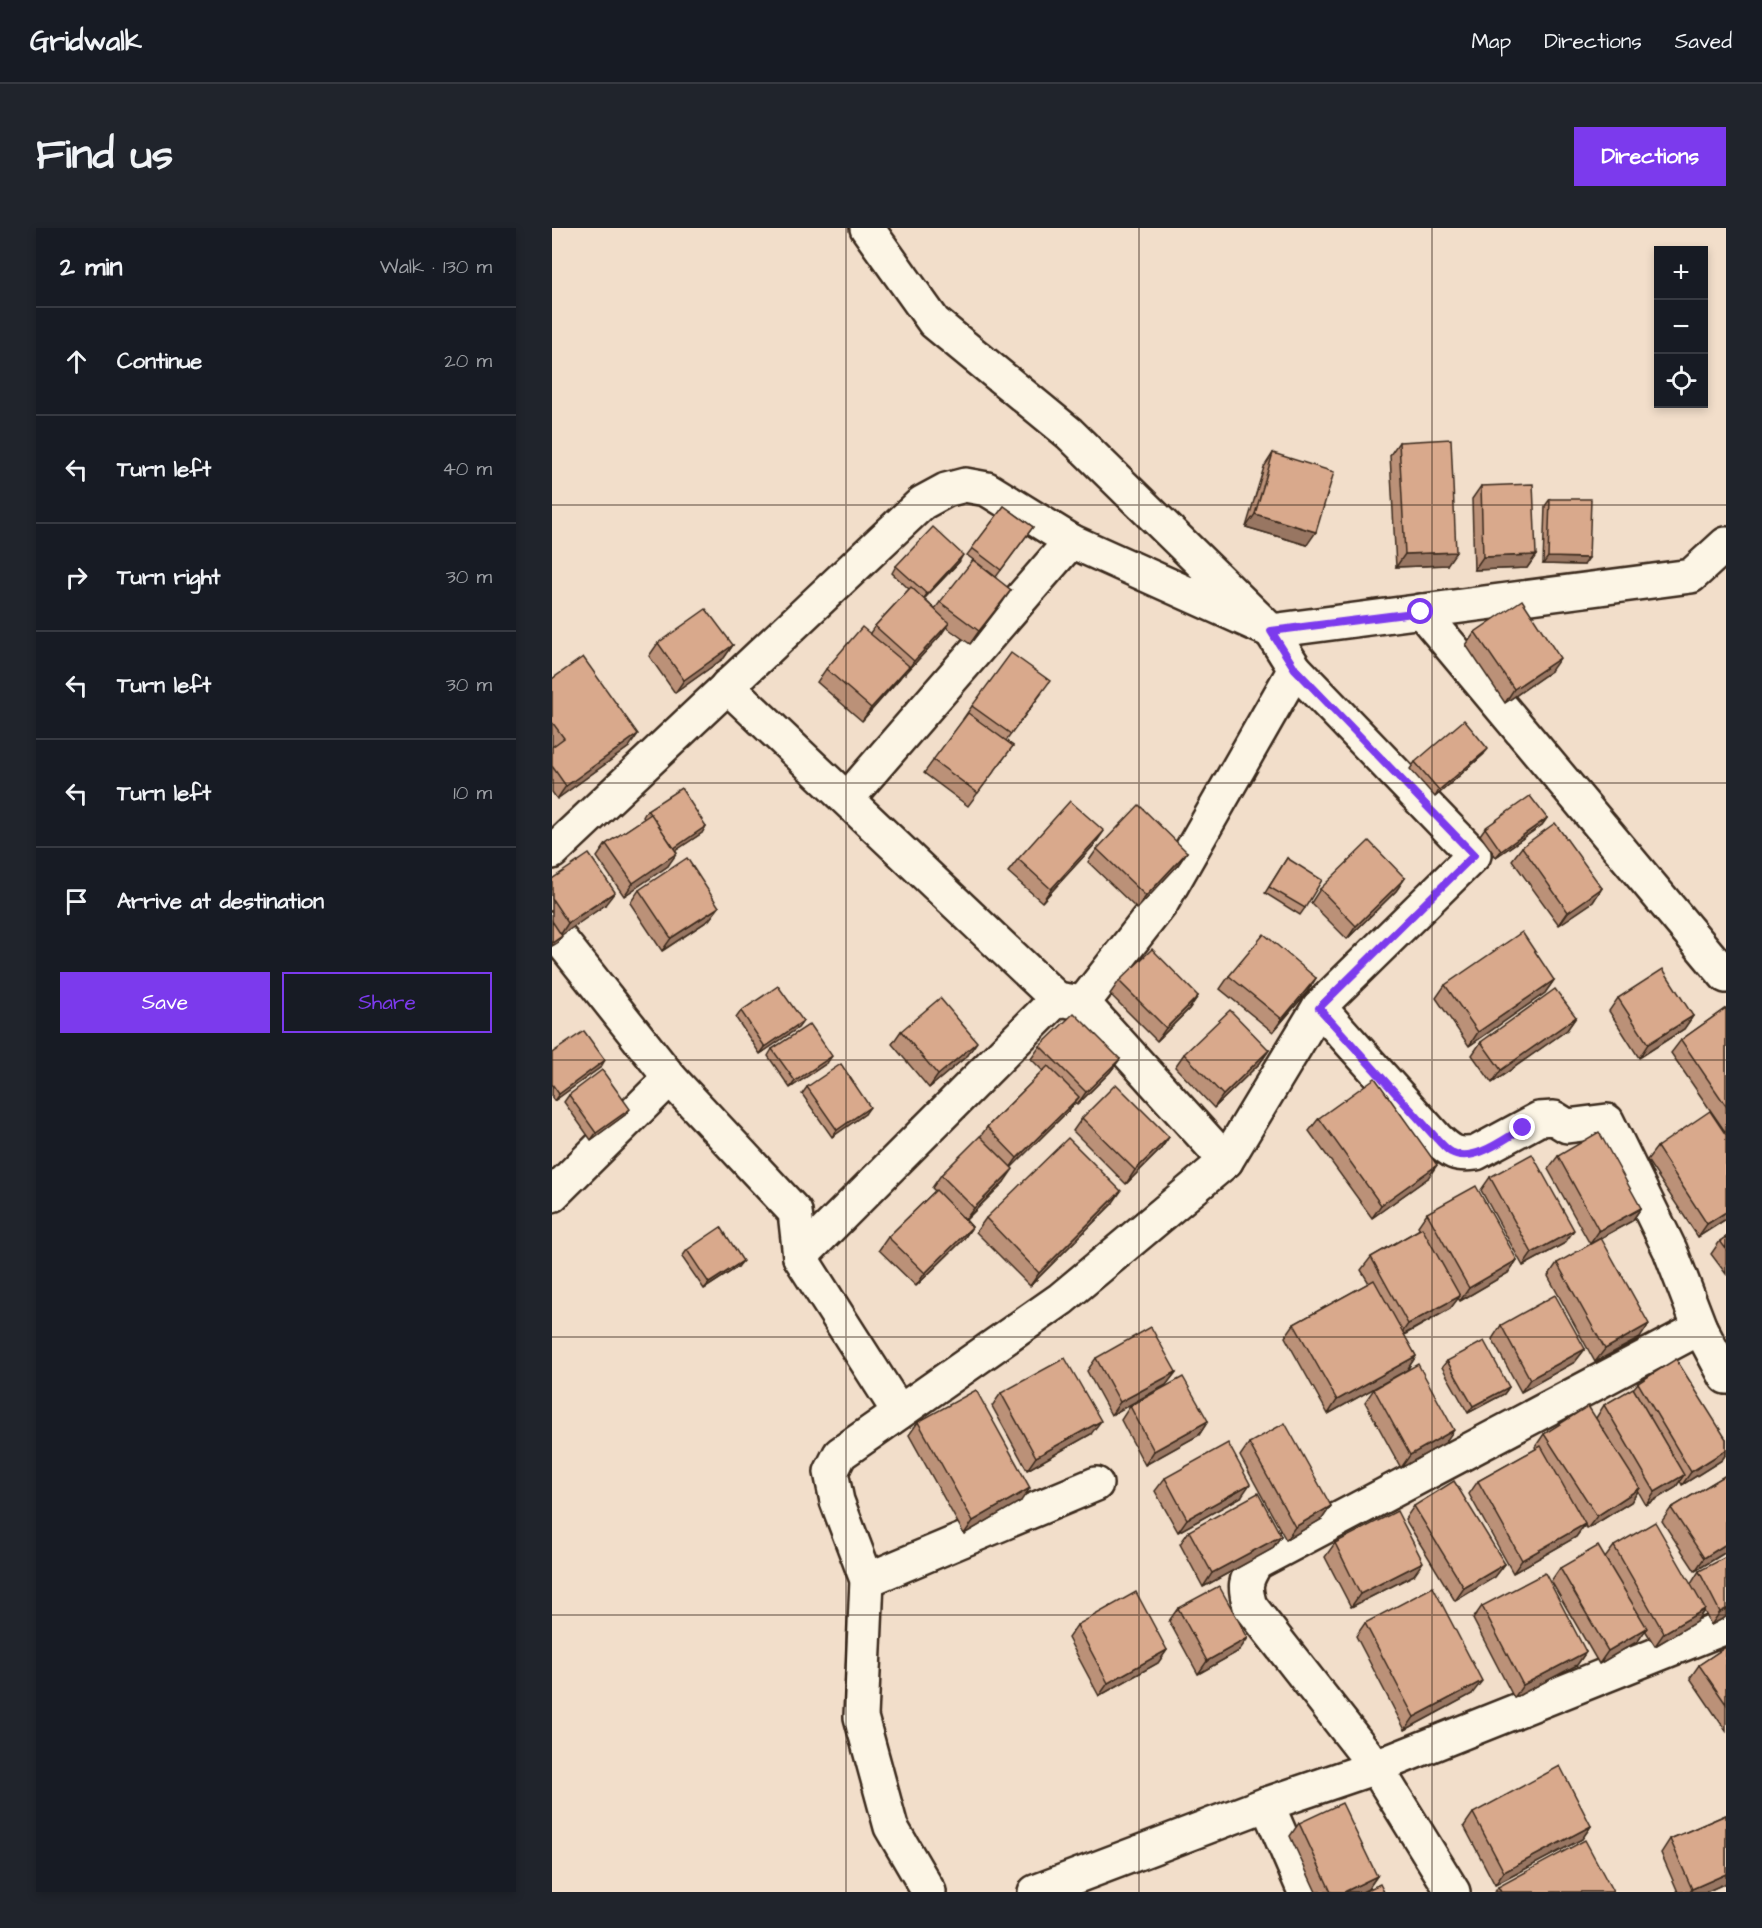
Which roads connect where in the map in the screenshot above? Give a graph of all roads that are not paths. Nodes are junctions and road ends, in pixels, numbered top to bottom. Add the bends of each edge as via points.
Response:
1 (867, 228) edge
2 (1071, 541) junction
3 (1726, 544) edge
4 (1421, 612) junction
5 (1271, 631) junction
6 (1295, 669) junction
7 (727, 686) junction
8 (847, 799) junction
9 (552, 852) edge
10 (552, 929) edge
11 (1726, 976) edge
12 (1070, 1001) junction
13 (1319, 1008) junction
14 (670, 1078) junction
15 (1226, 1161) junction
16 (552, 1195) edge
17 (800, 1257) junction
18 (1700, 1328) junction
19 (1726, 1377) edge
20 (899, 1412) junction
21 (1096, 1484) dead end
22 (867, 1580) junction
23 (1726, 1627) edge
24 (1376, 1767) junction
25 (1267, 1804) junction
26 (929, 1892) edge
27 (1035, 1892) edge
28 (1305, 1892) edge
29 (1453, 1892) edge

1 - 5 street via 934,322 1070,433
2 - 5 street
2 - 7 street via 987,489 965,485 946,490 922,503
2 - 8 street
3 - 4 street via 1691,576
4 - 5 street
4 - 11 street
5 - 6 street
6 - 12 street via 1162,902
6 - 13 street via 1474,855
7 - 8 street
7 - 9 street
8 - 12 street
10 - 14 street
12 - 15 street
12 - 17 street
13 - 15 street
13 - 18 street via 1452,1152 1476,1154 1539,1119 1554,1118 1567,1126 1607,1121 1670,1250
14 - 16 street
14 - 17 street via 795,1212
15 - 20 street via 1061,1299
17 - 20 street
18 - 19 street
18 - 24 street via 1256,1563 1245,1590 1250,1606
20 - 22 street via 840,1454 831,1472 837,1501
21 - 22 street
22 - 26 street via 861,1717 891,1827
23 - 24 street
24 - 25 street
24 - 29 street
25 - 27 street
25 - 28 street

